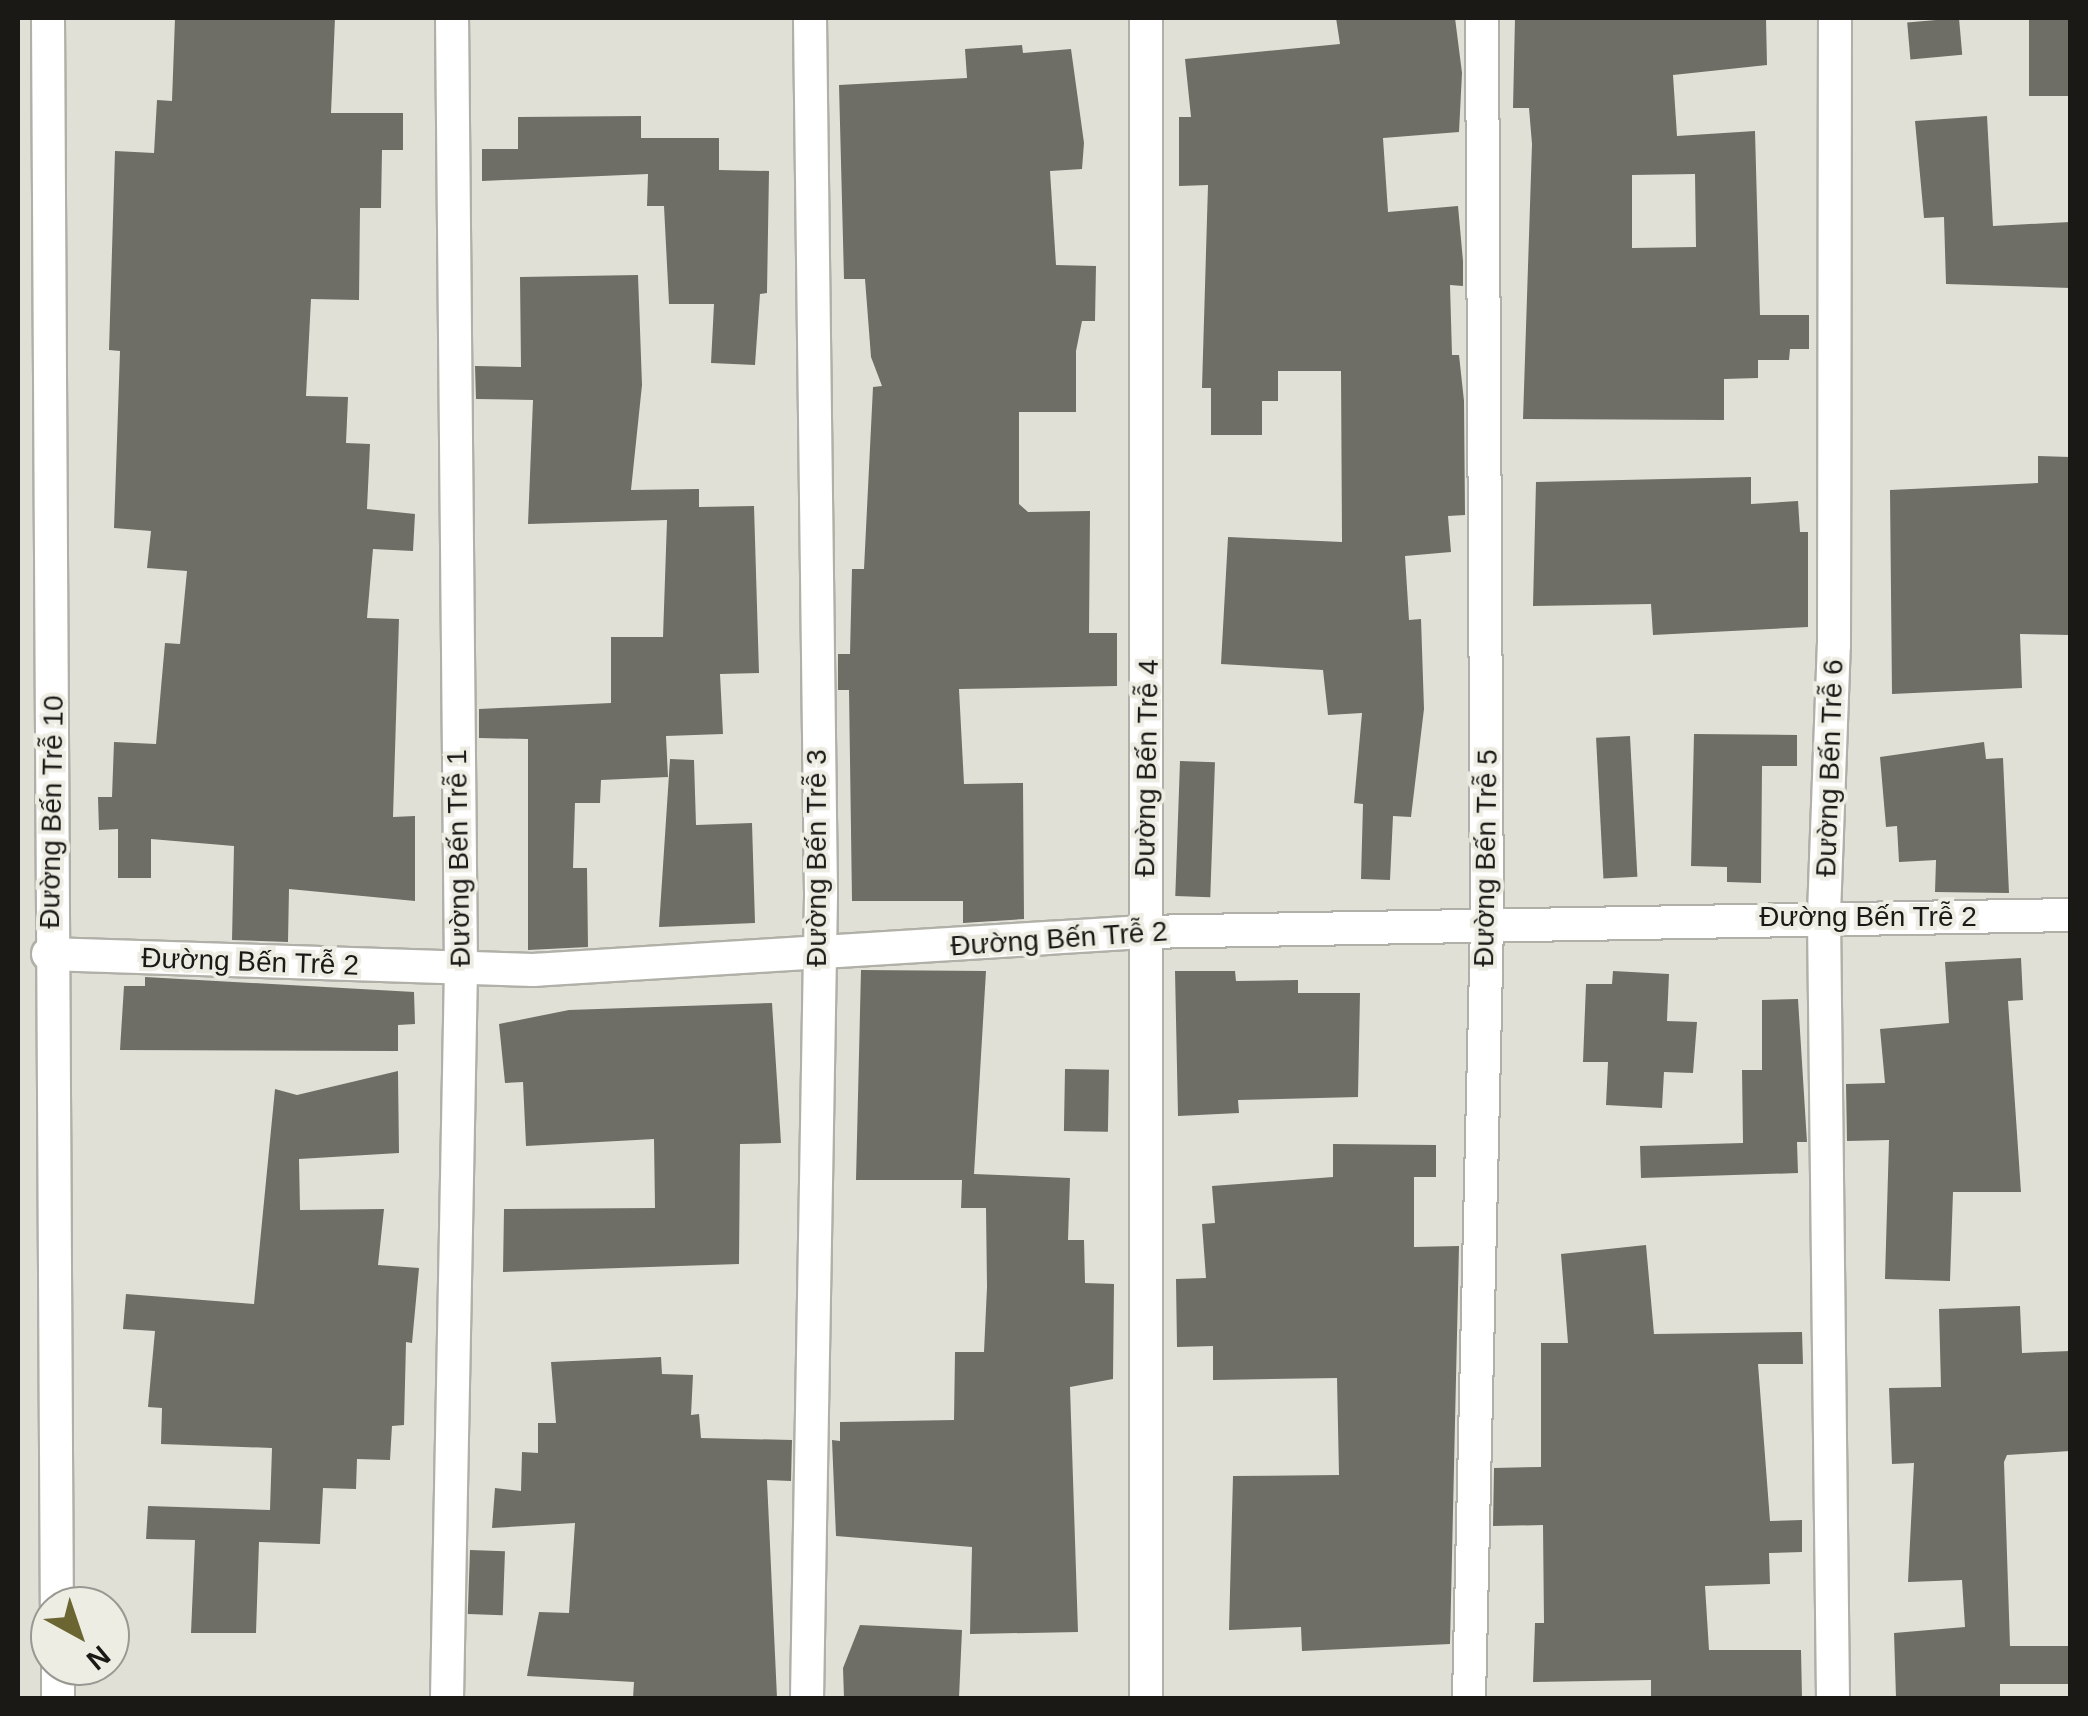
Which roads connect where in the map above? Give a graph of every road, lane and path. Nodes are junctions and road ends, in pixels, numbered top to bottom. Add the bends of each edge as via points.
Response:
1 (48, 18) edge
2 (452, 18) edge
3 (810, 18) edge
4 (1146, 18) edge
5 (1482, 18) edge
6 (1834, 18) edge
7 (1824, 914) junction
8 (2070, 915) edge
9 (1487, 923) junction
10 (1143, 932) junction
11 (816, 947) junction
12 (48, 954) junction
13 (461, 970) junction
14 (57, 1586) edge
15 (446, 1698) edge
16 (807, 1698) edge
17 (1146, 1698) edge
18 (1470, 1698) edge
19 (1834, 1698) edge

1 - 12 street, Đường Bến Trễ 10 via 56,626
2 - 13 street, Đường Bến Trễ 1
3 - 11 street, Đường Bến Trễ 3
4 - 10 street, Đường Bến Trễ 4 via 1150,745
5 - 9 street, Đường Bến Trễ 5
6 - 7 street, Đường Bến Trễ 6 via 1834,645
7 - 8 street, Đường Bến Trễ 2
7 - 9 street, Đường Bến Trễ 2
7 - 19 street, Đường Bến Trễ 6
9 - 10 street, Đường Bến Trễ 2
9 - 18 street, Đường Bến Trễ 5
10 - 11 street, Đường Bến Trễ 2 via 981,947
10 - 17 street, Đường Bến Trễ 4
11 - 13 street, Đường Bến Trễ 2
11 - 16 street, Đường Bến Trễ 3
12 - 13 street, Đường Bến Trễ 2
12 - 14 street, Đường Bến Trễ 10
13 - 15 street, Đường Bến Trễ 1

